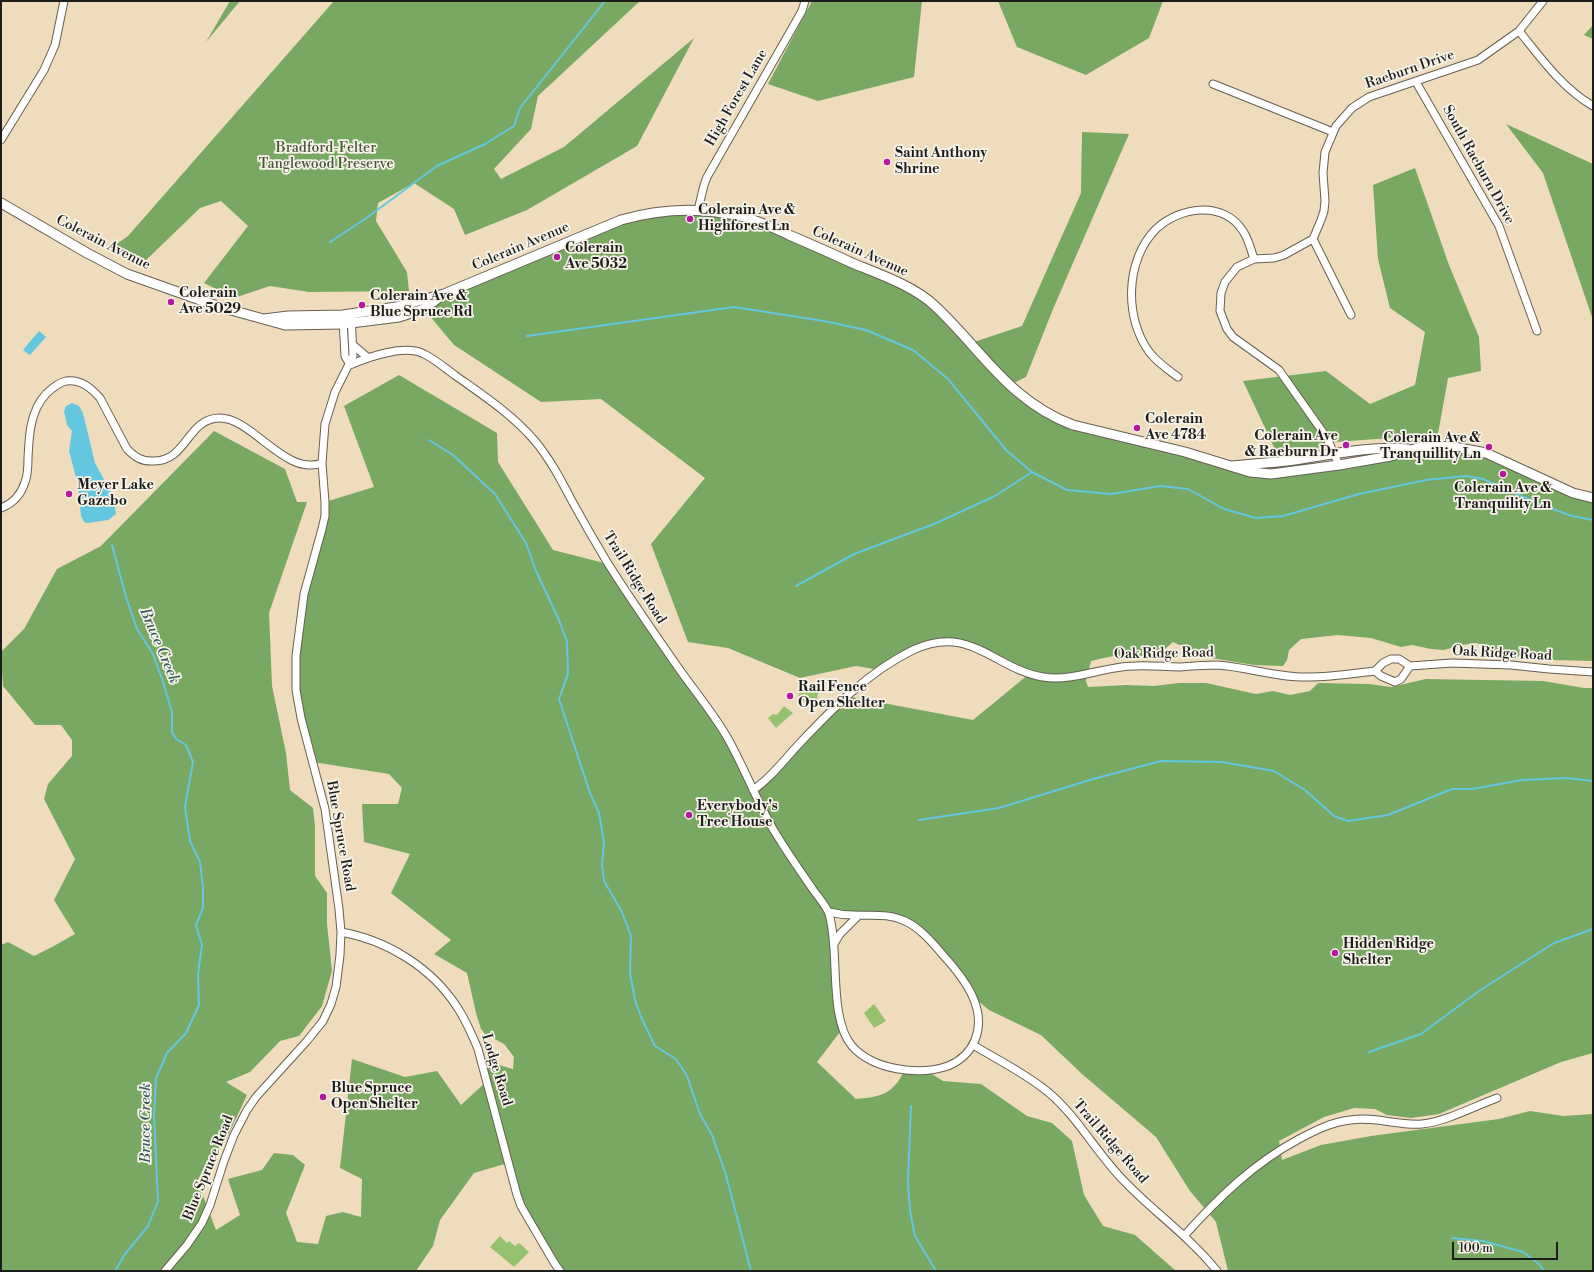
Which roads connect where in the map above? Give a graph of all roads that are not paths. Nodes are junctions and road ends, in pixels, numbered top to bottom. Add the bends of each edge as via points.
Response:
1 (64, 1) edge
2 (805, 1) edge
3 (1542, 1) edge
4 (1519, 32) junction
5 (1416, 82) junction
6 (1213, 84) dead end
7 (1593, 106) edge
8 (1333, 132) junction
9 (1, 140) edge
10 (1, 203) edge
11 (698, 210) junction
12 (1312, 239) junction
13 (1254, 260) junction
14 (444, 294) junction
15 (347, 314) junction
16 (1351, 315) dead end
17 (264, 319) junction
18 (347, 324) junction
19 (1537, 331) dead end
20 (353, 345) junction
21 (367, 357) junction
22 (350, 365) junction
23 (1178, 377) dead end
24 (1412, 449) junction
25 (1334, 453) junction
26 (322, 463) junction
27 (1339, 465) junction
28 (1229, 466) junction
29 (1593, 498) edge
30 (1, 508) edge
31 (1410, 666) junction
32 (1375, 671) junction
33 (1593, 672) edge
34 (753, 790) junction
35 (829, 912) junction
36 (858, 916) junction
37 (341, 932) junction
38 (834, 944) junction
39 (973, 1045) junction
40 (1497, 1098) dead end
41 (1184, 1236) junction
42 (165, 1271) edge
43 (560, 1271) edge
44 (1217, 1271) edge

1 - 9 street via 55,45 44,70
2 - 11 street, High Forest Lane via 707,177
3 - 4 street, Raeburn Drive
4 - 5 street, Raeburn Drive via 1478,60
4 - 7 street via 1567,87
5 - 8 street, Raeburn Drive via 1360,102 1342,118
5 - 19 street, South Raeburn Drive via 1499,226
6 - 8 street
8 - 12 street, Raeburn Drive via 1323,162 1324,210
10 - 17 main road, Colerain Avenue via 127,274 220,307
11 - 14 main road, Colerain Avenue via 657,212 621,220
11 - 28 main road, Colerain Avenue via 745,217 890,280 925,298 1009,385 1027,400 1058,419
12 - 13 street via 1284,255
12 - 16 street
13 - 23 street via 1243,230 1224,214 1212,210 1190,210 1179,214 1166,221 1147,240 1135,265 1133,311 1140,336 1149,352
13 - 25 street via 1237,267 1224,282 1219,301 1222,320 1233,337 1279,370 1327,438
14 - 15 main road, Colerain Avenue via 396,307
14 - 18 main road, Colerain Avenue via 424,309 399,317
15 - 17 main road, Colerain Avenue
15 - 18 street, Blue Spruce Road
17 - 18 main road, Colerain Avenue via 286,325
18 - 20 street, Blue Spruce Road
18 - 22 street, Blue Spruce Road via 345,356
20 - 21 street
20 - 22 street, Blue Spruce Road
21 - 22 street, Trail Ridge Road
21 - 34 street, Trail Ridge Road via 402,351 420,352 495,404 525,429 549,460 608,564 715,718
22 - 26 street, Blue Spruce Road via 344,372 329,408
24 - 25 main road, Colerain Avenue via 1391,447
24 - 27 main road, Colerain Avenue via 1391,456
24 - 29 main road, Colerain Avenue via 1436,445 1471,449 1496,457 1573,493
25 - 27 street
25 - 28 main road, Colerain Avenue via 1287,461
26 - 30 street via 299,463 284,456 236,423 222,418 198,426 181,449 169,459 144,460 127,448 95,392 82,383 68,381 50,389 38,405 32,423 26,481 15,500
26 - 37 street, Blue Spruce Road via 324,516 304,594 297,649 296,690 325,809
27 - 28 main road, Colerain Avenue via 1271,474
31 - 32 street, Oak Ridge Road via 1399,659 1391,658
31 - 32 street via 1401,679 1395,682
31 - 33 street, Oak Ridge Road via 1452,663
32 - 34 street, Oak Ridge Road via 1342,676 1300,677 1219,666 1120,666 1056,678 1029,674 973,646 950,642 927,645 905,654 846,696 770,777
34 - 35 street, Trail Ridge Road via 788,853
35 - 36 street
35 - 38 street, Trail Ridge Road
36 - 38 street
36 - 39 street via 890,916 903,920 919,930 939,950 958,972 976,1007 979,1019 978,1033
37 - 42 street, Blue Spruce Road via 336,987 323,1021 256,1096 234,1135 202,1223
37 - 43 street, Lodge Road via 371,940 406,957 432,978 458,1007 478,1049 521,1206
38 - 39 street, Trail Ridge Road via 840,1019 847,1038 857,1051 890,1068 919,1071 949,1065 962,1057
39 - 41 street, Trail Ridge Road via 1048,1092 1072,1116 1124,1181
40 - 41 street via 1423,1124 1363,1119 1325,1126 1264,1161 1223,1195
41 - 44 street, Trail Ridge Road

